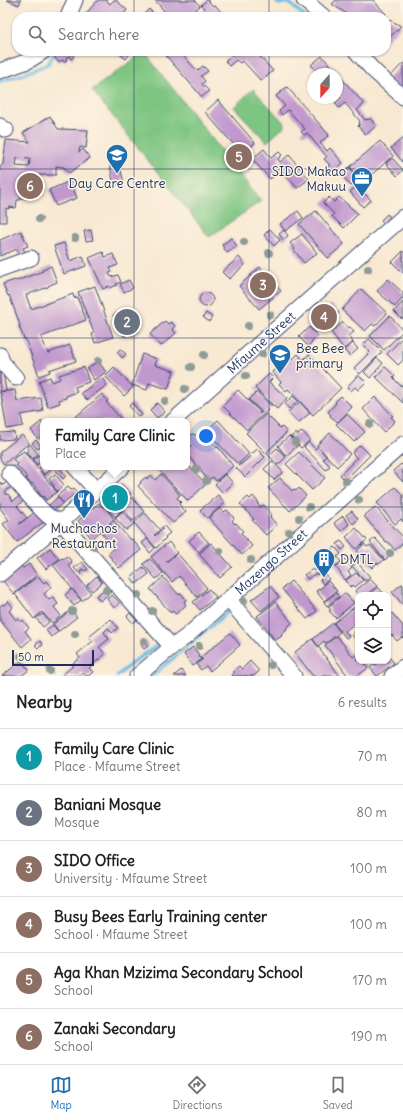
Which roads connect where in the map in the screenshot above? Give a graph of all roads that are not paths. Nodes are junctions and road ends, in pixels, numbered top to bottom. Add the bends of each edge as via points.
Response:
1 (75, 0) edge
2 (304, 0) edge
3 (70, 12) edge
4 (318, 12) edge
5 (36, 56) edge
6 (360, 56) edge
7 (0, 71) edge
8 (403, 97) edge
9 (403, 217) edge
10 (31, 258) dead end
11 (0, 269) edge
12 (0, 355) edge
13 (16, 378) dead end
14 (176, 418) edge
15 (403, 444) edge
16 (78, 470) edge
17 (119, 470) edge
18 (8, 473) dead end
19 (96, 490) junction
20 (61, 522) junction
21 (0, 574) edge
22 (228, 599) junction
23 (172, 647) junction
24 (403, 667) edge
25 (137, 676) edge
26 (294, 676) edge
27 (392, 676) edge

1 - 3 street
2 - 4 street
5 - 7 street
6 - 8 street
9 - 14 street, Mfaume Street
10 - 11 street
12 - 13 street via 2,362
15 - 22 street, Mazengo Street
16 - 19 street
17 - 19 street
18 - 20 street via 48,516
19 - 20 street
20 - 21 street
20 - 23 street
22 - 23 street, Mazengo Street
22 - 26 street
23 - 25 street, Mazengo Street
24 - 27 street

